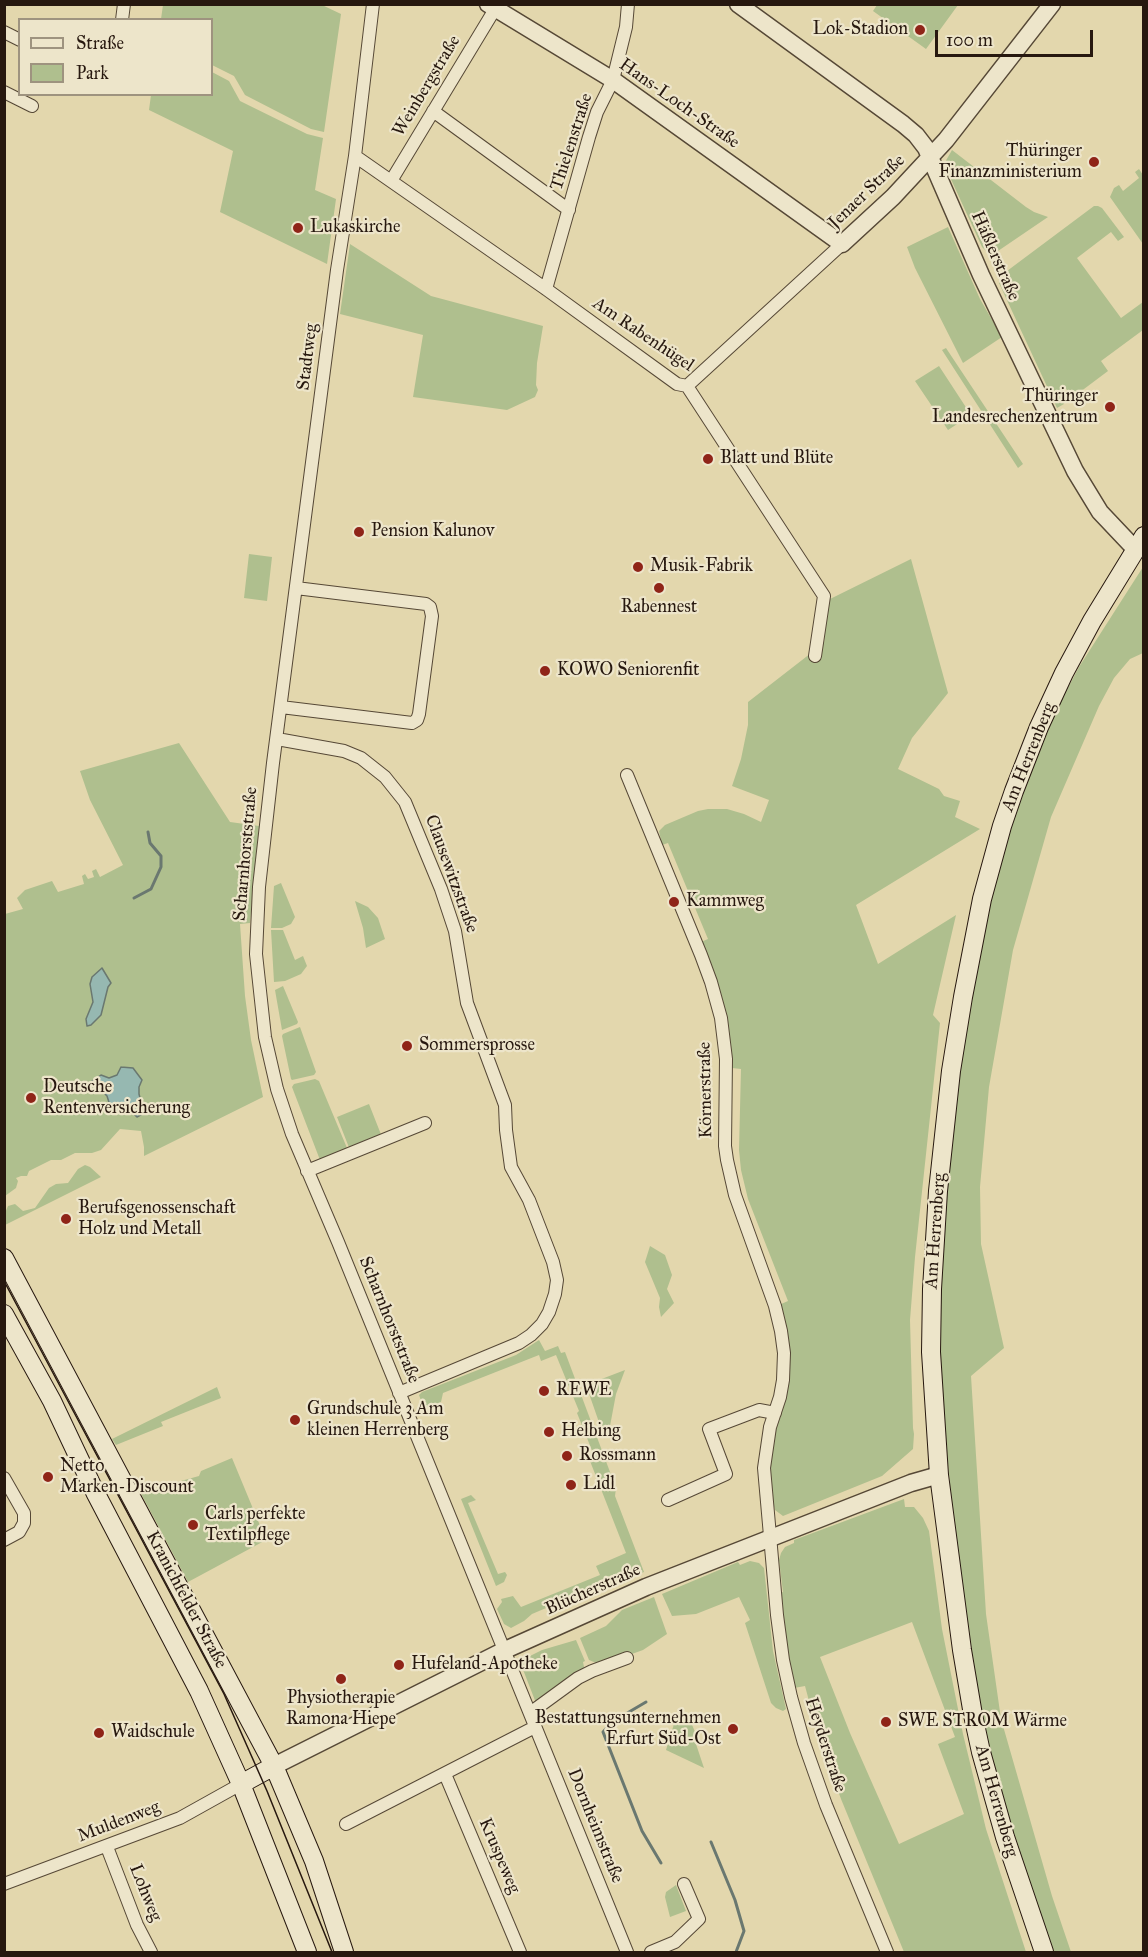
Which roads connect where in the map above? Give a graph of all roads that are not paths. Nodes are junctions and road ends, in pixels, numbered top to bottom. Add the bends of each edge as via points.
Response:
1 (373, 4) edge
2 (628, 4) edge
3 (738, 4) edge
4 (1052, 4) edge
5 (491, 7) edge
6 (4, 32) edge
7 (18, 39) edge
8 (613, 80) junction
9 (4, 92) edge
10 (32, 106) dead end
11 (433, 111) junction
12 (355, 156) junction
13 (930, 157) junction
14 (391, 181) junction
15 (569, 210) junction
16 (842, 244) junction
17 (546, 290) junction
18 (687, 386) junction
19 (1139, 543) edge
20 (296, 588) junction
21 (815, 656) dead end
22 (280, 710) junction
23 (277, 739) junction
24 (627, 775) dead end
25 (425, 1123) dead end
26 (307, 1171) junction
27 (4, 1258) edge
28 (4, 1314) edge
29 (399, 1392) junction
30 (774, 1413) junction
31 (939, 1475) junction
32 (4, 1478) edge
33 (668, 1500) dead end
34 (769, 1539) junction
35 (4, 1540) edge
36 (504, 1651) junction
37 (627, 1658) dead end
38 (530, 1713) junction
39 (535, 1728) junction
40 (274, 1766) junction
41 (445, 1774) junction
42 (241, 1784) junction
43 (346, 1824) dead end
44 (107, 1847) junction
45 (4, 1884) edge
46 (684, 1884) dead end
47 (151, 1953) edge
48 (307, 1953) edge
49 (344, 1953) edge
50 (520, 1953) edge
51 (627, 1953) edge
52 (651, 1953) edge
53 (887, 1953) edge
54 (1044, 1953) edge

1 - 12 street, Stadtweg
2 - 8 street, Thielenstraße
3 - 13 street, Häßlerstraße via 903,124 916,135
4 - 13 street, Jenaer Straße
5 - 8 street, Hans-Loch-Straße
5 - 11 street, Weinbergstraße
6 - 7 street
8 - 15 street, Thielenstraße via 588,137
8 - 16 street, Hans-Loch-Straße
9 - 10 street
11 - 14 street, Weinbergstraße
11 - 15 street
12 - 14 street, Am Rabenhügel
12 - 20 street, Stadtweg
13 - 16 street, Jenaer Straße
13 - 19 street, Häßlerstraße via 981,275 1075,471 1101,512
14 - 17 street, Am Rabenhügel
15 - 17 street, Thielenstraße
16 - 18 street, Jenaer Straße
17 - 18 street, Am Rabenhügel via 676,384
18 - 21 street, Am Rabenhügel via 824,596
19 - 31 main road, Am Herrenberg via 1082,638 1039,727 1005,817 982,899 951,1071 938,1191 931,1352
20 - 22 street, Stadtweg
20 - 22 street via 426,604 432,616 417,720 412,723
22 - 23 street, Scharnhorststraße
23 - 26 street, Scharnhorststraße via 256,954 265,1037 277,1089
23 - 29 street, Clausewitzstraße via 344,751 361,758 385,777 405,802 455,931 467,1003 506,1105 511,1167 529,1200 553,1262 555,1294 542,1324 531,1335
24 - 30 street, Körnerstraße via 701,955 721,1018 726,1059 727,1160 781,1331 784,1367
25 - 26 street
26 - 29 street, Scharnhorststraße
27 - 40 main road, Kranichfelder Straße
28 - 42 main road, Kranichfelder Straße via 174,1641
29 - 36 street, Scharnhorststraße
30 - 33 street via 759,1410 709,1430 726,1474
30 - 34 street, Körnerstraße via 764,1468
31 - 34 street, Blücherstraße
31 - 54 main road, Am Herrenberg via 973,1715 1005,1837
32 - 35 street via 24,1513 24,1523 19,1532
34 - 36 street, Blücherstraße via 646,1587
34 - 53 street, Heyderstraße via 783,1660 798,1723 826,1805
36 - 38 street, Dornheimstraße
36 - 40 street, Blücherstraße
37 - 38 street via 590,1666
38 - 39 street, Dornheimstraße
39 - 41 street
39 - 51 street, Dornheimstraße
40 - 42 main road
40 - 49 main road, Kranichfelder Straße via 314,1861
41 - 43 street
41 - 50 street, Kruspeweg
42 - 44 street, Muldenweg via 180,1818
42 - 48 main road, Kranichfelder Straße
44 - 45 street, Muldenweg
44 - 47 street, Lohweg
46 - 52 street via 699,1919 675,1942

